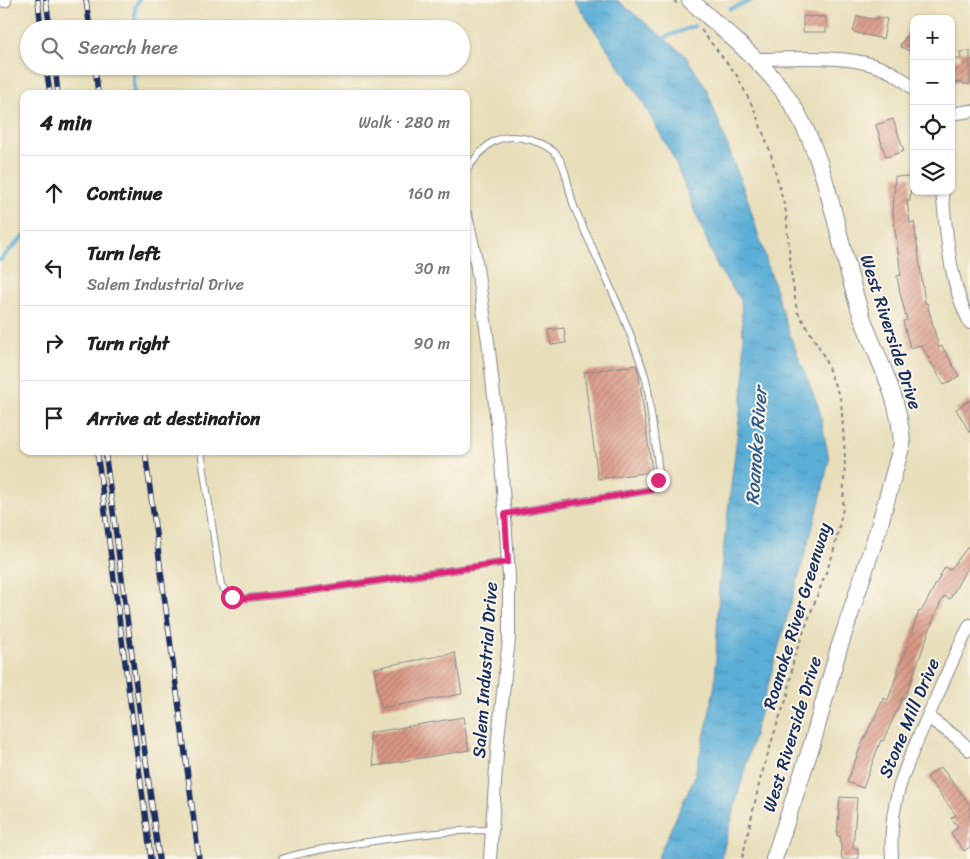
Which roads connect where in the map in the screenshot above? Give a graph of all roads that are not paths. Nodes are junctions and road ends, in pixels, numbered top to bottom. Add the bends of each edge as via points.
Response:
1 (685, 5) edge
2 (756, 59) junction
3 (910, 86) edge
4 (970, 111) edge
5 (955, 113) edge
6 (470, 166) edge
7 (943, 195) edge
8 (470, 233) edge
9 (970, 323) edge
10 (202, 455) edge
11 (505, 514) junction
12 (508, 562) junction
13 (970, 625) edge
14 (928, 717) junction
15 (970, 750) edge
16 (492, 830) junction
17 (282, 859) edge
18 (490, 859) edge
19 (774, 859) edge
20 (892, 859) edge

1 - 2 street, West Riverside Drive
2 - 3 street via 854,60 886,69
2 - 19 street, West Riverside Drive via 786,96 812,144 861,313 891,385 902,444 880,527
4 - 5 street
6 - 11 lane via 490,143 508,136 535,142 558,156 572,203 627,326 645,376 659,474 651,490
7 - 9 street via 951,262 958,294
8 - 11 street, Salem Industrial Drive via 488,341
10 - 12 lane via 221,585 232,597 294,593
11 - 12 street, Salem Industrial Drive
12 - 16 street, Salem Industrial Drive via 509,639
13 - 14 street, Stone Mill Drive
14 - 15 street
14 - 20 street, Stone Mill Drive via 896,794 892,816
16 - 17 lane via 462,830 384,840
16 - 18 street, Salem Industrial Drive

